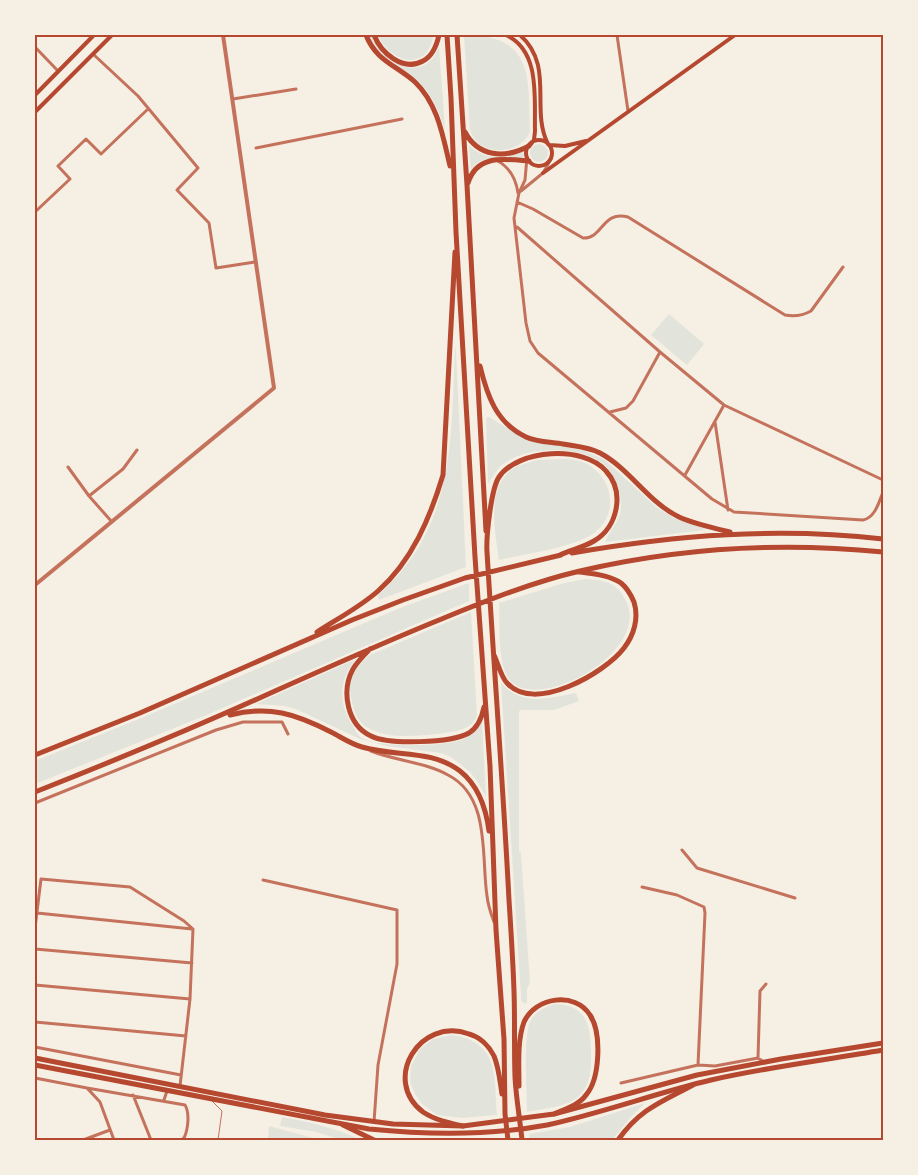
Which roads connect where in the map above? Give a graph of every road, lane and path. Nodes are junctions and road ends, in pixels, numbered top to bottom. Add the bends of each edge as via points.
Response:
1 (94, 35) edge
2 (112, 35) edge
3 (223, 35) edge
4 (366, 35) edge
5 (374, 35) edge
6 (439, 35) edge
7 (447, 35) edge
8 (457, 35) edge
9 (506, 35) edge
10 (520, 35) edge
11 (617, 35) edge
12 (735, 35) edge
13 (35, 47) edge
14 (93, 54) junction
15 (58, 71) junction
16 (296, 89) dead end
17 (35, 95) edge
18 (232, 99) junction
19 (148, 109) junction
20 (628, 111) junction
21 (35, 112) edge
22 (402, 119) dead end
23 (463, 130) junction
24 (591, 139) junction
25 (548, 144) junction
26 (530, 145) junction
27 (256, 148) dead end
28 (528, 159) junction
29 (551, 159) junction
30 (496, 160) junction
31 (562, 160) junction
32 (548, 164) junction
33 (541, 166) junction
34 (543, 173) junction
35 (454, 180) junction
36 (467, 185) junction
37 (518, 194) junction
38 (517, 202) junction
39 (35, 212) edge
40 (516, 226) junction
41 (456, 232) junction
42 (255, 262) junction
43 (843, 267) dead end
44 (660, 352) junction
45 (477, 354) junction
46 (724, 405) junction
47 (610, 412) junction
48 (715, 422) junction
49 (137, 450) dead end
50 (68, 468) dead end
51 (685, 475) junction
52 (883, 480) edge
53 (883, 492) edge
54 (90, 496) junction
55 (728, 510) junction
56 (112, 522) junction
57 (736, 533) junction
58 (883, 539) edge
59 (486, 544) junction
60 (883, 552) edge
61 (560, 555) junction
62 (578, 572) junction
63 (35, 585) edge
64 (304, 641) junction
65 (372, 647) junction
66 (493, 652) junction
67 (485, 697) junction
68 (216, 718) junction
69 (288, 734) dead end
70 (362, 747) junction
71 (35, 755) edge
72 (35, 792) edge
73 (35, 803) edge
74 (682, 850) dead end
75 (493, 856) junction
76 (263, 880) dead end
77 (642, 887) dead end
78 (795, 898) dead end
79 (37, 903) edge
80 (38, 913) junction
81 (35, 928) edge
82 (193, 929) junction
83 (496, 930) junction
84 (35, 949) edge
85 (192, 963) junction
86 (766, 984) dead end
87 (35, 985) edge
88 (190, 999) junction
89 (35, 1022) edge
90 (186, 1036) junction
91 (883, 1043) edge
92 (35, 1047) edge
93 (883, 1050) edge
94 (35, 1058) edge
95 (758, 1058) junction
96 (765, 1062) junction
97 (35, 1065) edge
98 (698, 1066) junction
99 (181, 1075) junction
100 (35, 1078) edge
101 (621, 1083) dead end
102 (693, 1085) junction
103 (180, 1086) junction
104 (86, 1088) junction
105 (167, 1091) junction
106 (133, 1095) junction
107 (208, 1099) junction
108 (164, 1100) junction
109 (518, 1104) junction
110 (505, 1114) junction
111 (554, 1114) junction
112 (374, 1122) junction
113 (343, 1125) junction
114 (463, 1126) junction
115 (110, 1130) junction
116 (83, 1140) edge
117 (114, 1140) edge
118 (151, 1140) edge
119 (181, 1140) edge
120 (218, 1140) edge
121 (374, 1140) edge
122 (508, 1140) edge
123 (522, 1140) edge
124 (618, 1140) edge

1 - 15 main road
2 - 14 main road
3 - 18 street
4 - 35 highway via 374,52 414,81 430,101 440,123
5 - 6 highway via 382,50 391,57 414,63 431,54
7 - 35 highway
8 - 23 highway
9 - 26 main road via 521,46 530,60 533,73 535,131
10 - 25 main road via 531,46 539,67 543,132
11 - 20 street
12 - 20 main road
13 - 15 street
14 - 19 street
14 - 21 main road
15 - 17 main road
16 - 18 street
18 - 42 street
19 - 39 street via 101,154 86,139 58,166 70,179
19 - 42 street via 198,168 177,190 208,223 216,268
20 - 24 main road
22 - 27 street
23 - 26 highway via 476,148 489,153 506,154
23 - 36 highway
24 - 25 main road via 565,146
24 - 31 main road
25 - 26 main road via 541,141
25 - 29 main road
26 - 28 main road
28 - 30 highway
28 - 33 main road
28 - 37 street via 525,180
29 - 32 street
29 - 33 main road
30 - 36 highway via 478,165
30 - 37 street via 509,170
31 - 32 main road
31 - 34 main road
32 - 33 main road
32 - 34 street
34 - 37 street
35 - 41 highway
36 - 45 highway
37 - 38 street
38 - 40 street
38 - 43 street via 583,238 594,235 612,218 628,217 785,315 804,315 811,311
40 - 44 street
40 - 47 street via 526,323 533,347
41 - 64 highway via 442,475 434,504 419,538 378,591
41 - 67 highway
42 - 56 street via 274,388
44 - 46 street
44 - 47 street via 633,401 626,408
45 - 57 highway via 490,402 498,414 526,437 598,452 678,517
45 - 59 highway
46 - 48 street
46 - 52 street
47 - 51 street
48 - 51 street
48 - 55 street
49 - 54 street via 123,469
50 - 54 street
51 - 55 street
53 - 55 street via 873,515 863,520 744,514
54 - 56 street
56 - 63 street
57 - 58 highway via 798,533
57 - 61 highway
59 - 61 highway via 494,492 498,478 507,468 516,461 532,457 568,454 591,460 606,470 614,485 616,515 595,541
59 - 66 highway
60 - 62 highway via 750,547 634,560
61 - 64 highway via 465,578 394,603
62 - 65 highway via 517,590
62 - 66 highway via 611,578 622,584 632,596 636,619 633,634 624,649 583,681 539,695 520,692 507,683
64 - 71 highway
65 - 67 highway via 353,669 346,694 352,718 361,730 372,737 397,742 458,738 477,726
65 - 68 highway
66 - 109 highway via 506,835
67 - 75 highway
68 - 70 highway via 250,711 278,711 297,716
68 - 72 highway
69 - 73 street via 282,722 243,722
70 - 75 highway via 437,758 465,775 476,788 486,810
70 - 83 street via 442,772 455,778 472,797 478,813 487,896
74 - 78 street via 697,868
75 - 83 highway
76 - 112 street via 397,910 397,964 378,1065
77 - 98 street via 677,895 704,906
79 - 80 street
79 - 82 street via 41,879 130,887
80 - 81 street
80 - 82 street
82 - 85 street
83 - 110 highway via 504,1039
84 - 85 street
85 - 88 street
86 - 95 street via 760,991
87 - 88 street
88 - 90 street
89 - 90 street
90 - 99 street
91 - 96 highway
92 - 99 street
93 - 102 highway
94 - 103 highway
95 - 96 street
95 - 98 street
96 - 111 highway via 697,1075
97 - 105 highway
98 - 101 street
99 - 103 street
100 - 104 street
102 - 113 highway via 546,1125 491,1132 421,1134
102 - 124 highway via 660,1100 645,1111
103 - 112 highway
104 - 106 street
104 - 115 street via 100,1102
105 - 107 highway
105 - 108 street
106 - 108 street
106 - 118 street
107 - 113 highway
107 - 120 lane via 222,1110
108 - 119 street via 187,1107 186,1135
109 - 111 highway via 520,1046 528,1015 548,1001 572,1001 591,1015 594,1024 597,1046 595,1080 582,1100
109 - 123 highway
110 - 114 highway via 498,1070 488,1045 459,1030 445,1030 433,1034 413,1052 407,1065 408,1090 422,1111 433,1118
110 - 122 highway
111 - 114 highway
112 - 114 highway
113 - 121 highway
115 - 116 street
115 - 117 street

